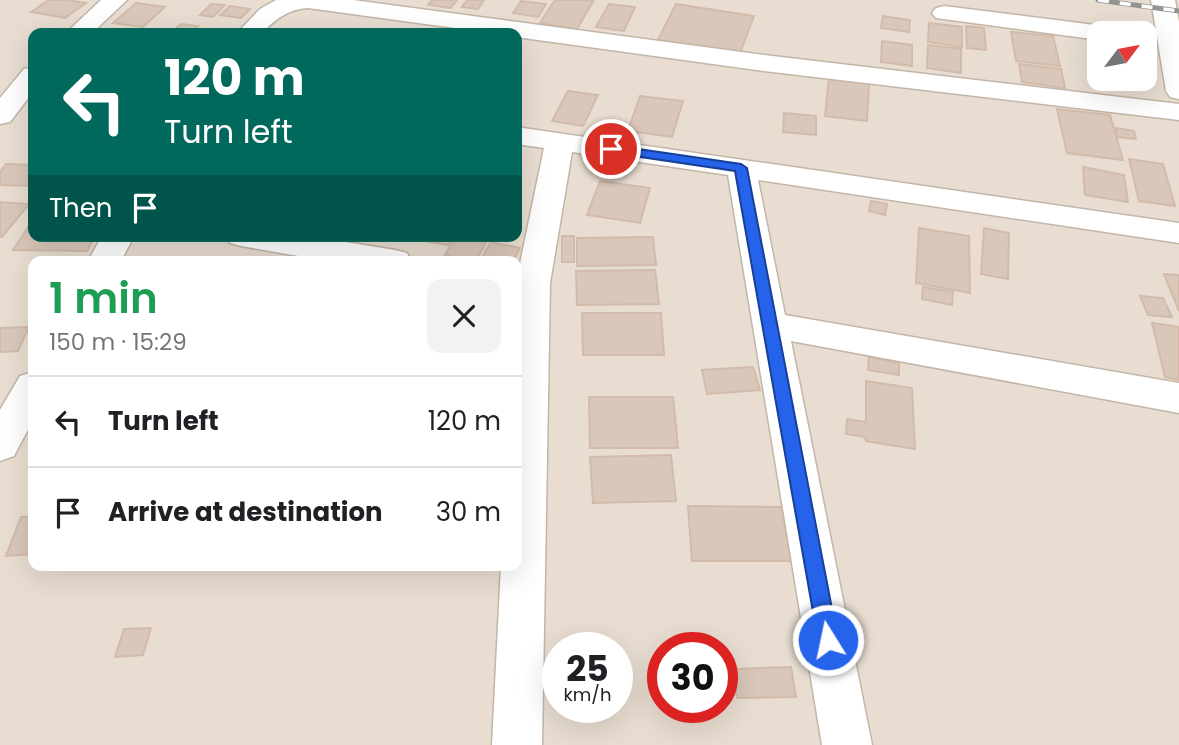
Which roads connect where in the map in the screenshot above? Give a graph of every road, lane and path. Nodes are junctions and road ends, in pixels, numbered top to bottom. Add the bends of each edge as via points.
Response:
1 (115, 0) edge
2 (1163, 0) edge
3 (944, 13) dead end
4 (84, 28) edge
5 (254, 28) edge
6 (510, 28) edge
7 (522, 30) edge
8 (1087, 31) edge
9 (1157, 40) edge
10 (1170, 42) junction
11 (0, 72) edge
12 (28, 74) edge
13 (28, 80) edge
14 (1179, 91) edge
15 (1179, 112) edge
16 (0, 116) edge
17 (522, 136) edge
18 (559, 142) junction
19 (741, 168) junction
20 (1179, 233) edge
21 (278, 242) edge
22 (364, 256) edge
23 (525, 281) edge
24 (770, 325) junction
25 (28, 395) edge
26 (1179, 398) edge
27 (0, 445) edge
28 (522, 455) edge
29 (520, 571) edge
30 (517, 745) edge
31 (847, 745) edge

1 - 4 street
2 - 10 street
3 - 8 street
5 - 6 street via 271,10 309,1
7 - 15 street
9 - 10 street
10 - 14 street
11 - 12 street
13 - 16 street
17 - 18 street
18 - 19 street
18 - 23 street
19 - 20 street
19 - 24 street
21 - 22 street
23 - 28 street
24 - 26 street
24 - 31 street
25 - 27 street
29 - 30 street

